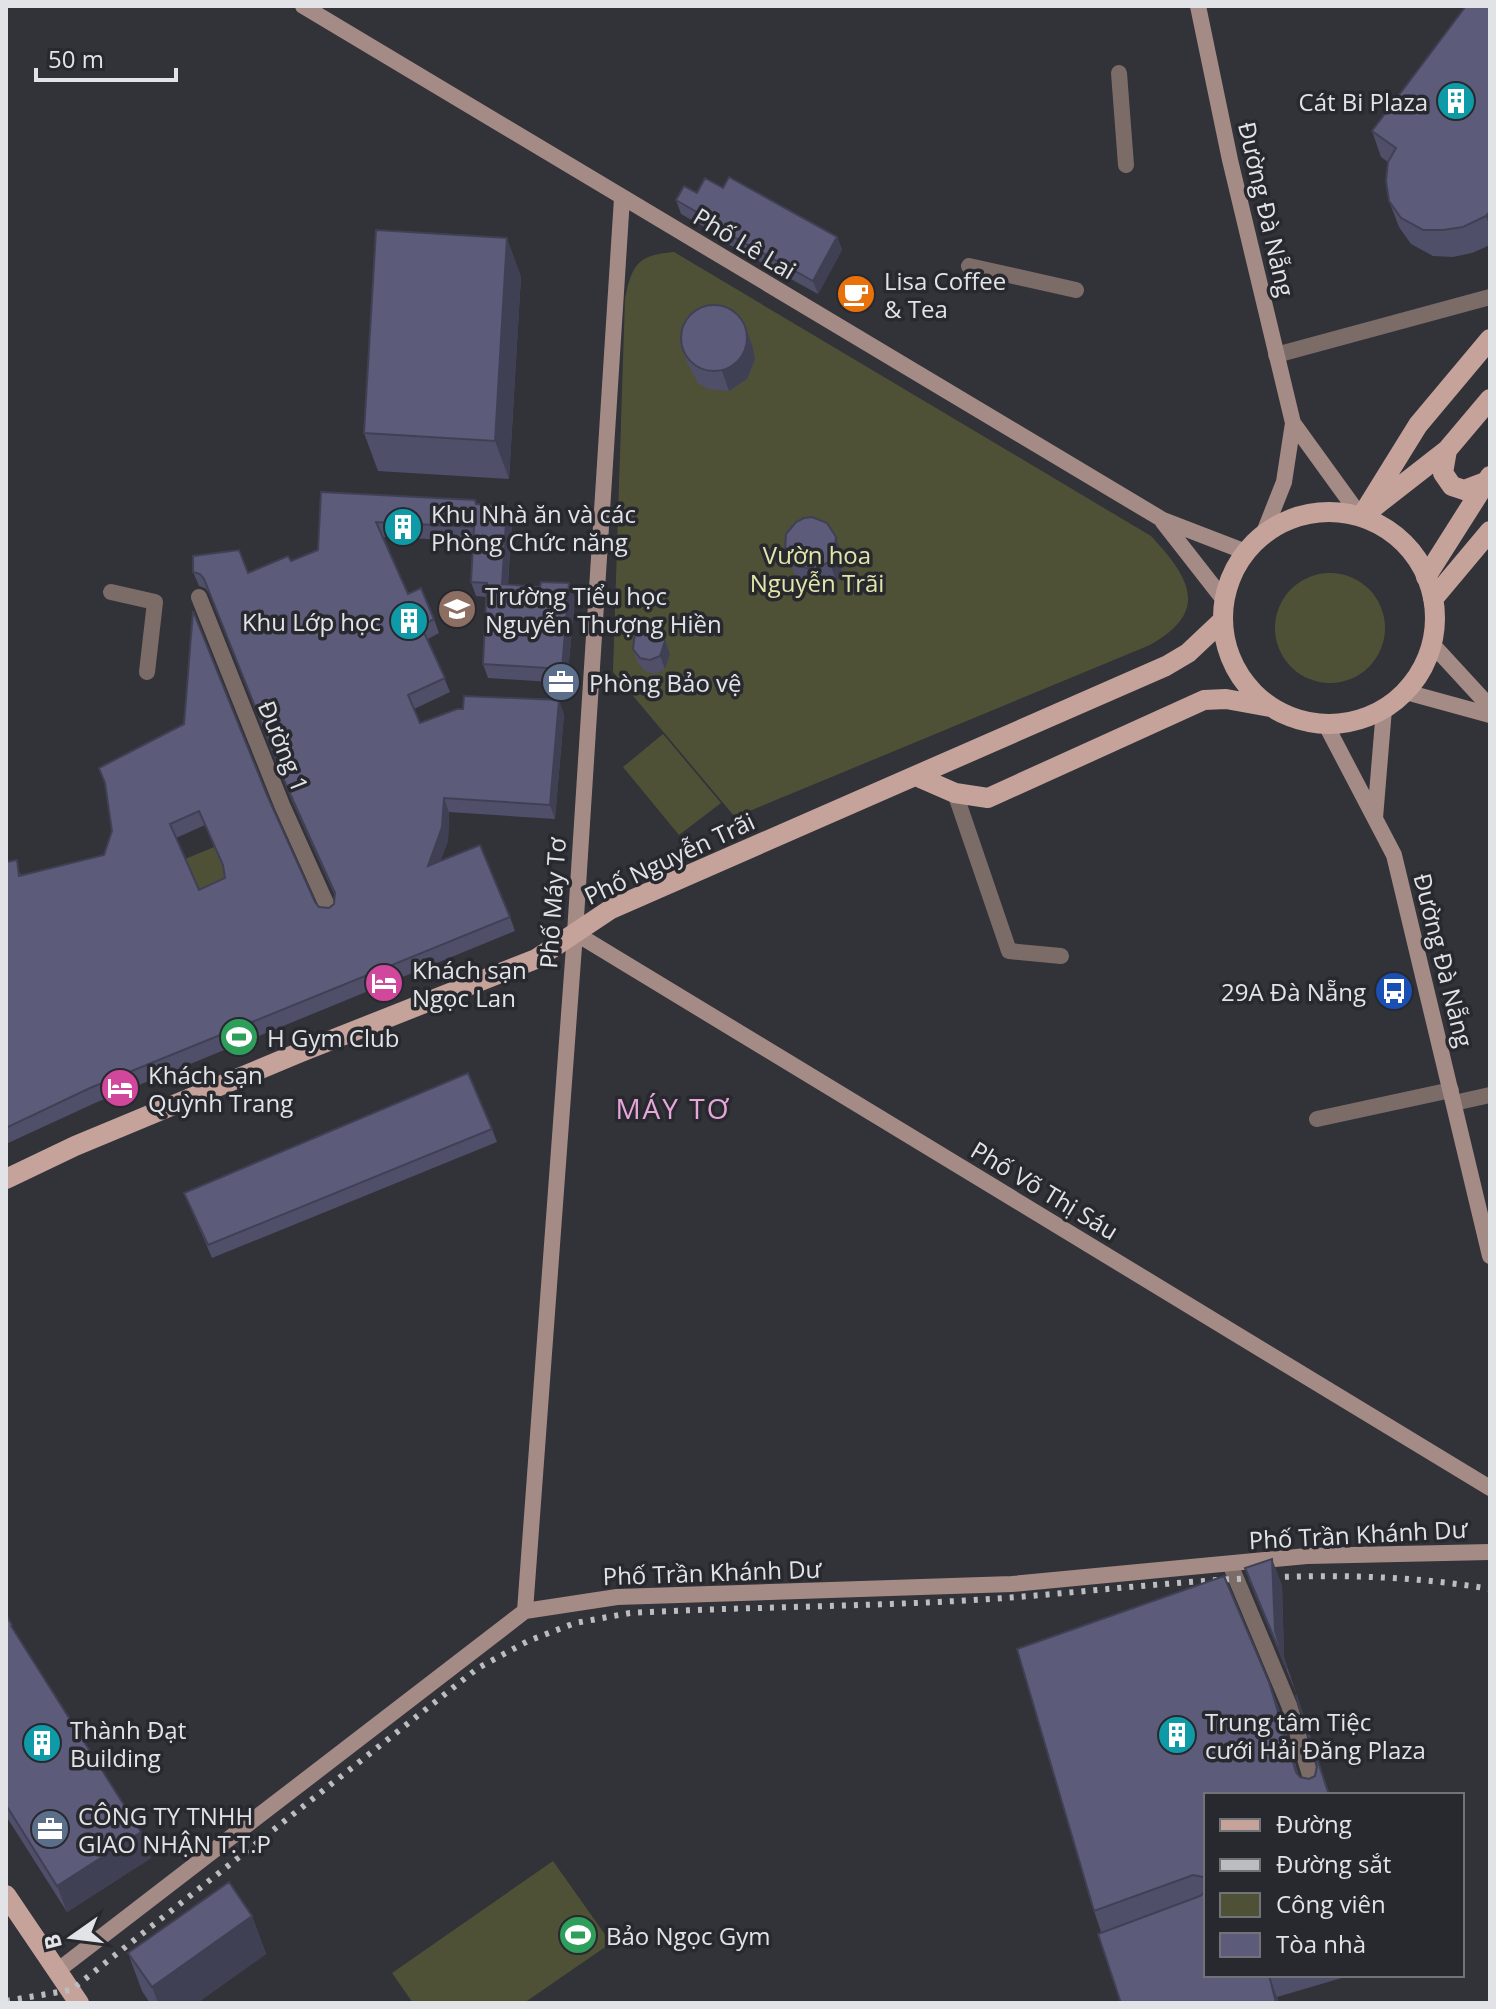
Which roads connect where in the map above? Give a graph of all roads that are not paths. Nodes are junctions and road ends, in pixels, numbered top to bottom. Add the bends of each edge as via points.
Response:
1 (303, 6) edge
2 (1198, 6) edge
3 (1119, 73) dead end
4 (1126, 165) dead end
5 (622, 198) junction
6 (969, 266) dead end
7 (1076, 290) dead end
8 (1490, 297) edge
9 (1490, 339) edge
10 (1276, 355) junction
11 (1490, 399) edge
12 (1293, 423) junction
13 (1447, 450) junction
14 (1487, 479) edge
15 (1361, 517) junction
16 (1163, 520) junction
17 (1490, 531) edge
18 (1263, 535) junction
19 (1246, 552) junction
20 (1426, 577) junction
21 (111, 592) dead end
22 (199, 597) dead end
23 (1433, 599) junction
24 (1224, 610) junction
25 (1432, 644) junction
26 (147, 672) dead end
27 (1406, 692) junction
28 (1271, 707) junction
29 (1490, 707) edge
30 (1384, 709) junction
31 (1490, 715) edge
32 (1326, 725) junction
33 (916, 776) junction
34 (955, 793) junction
35 (1374, 820) junction
36 (330, 912) edge
37 (575, 933) junction
38 (1061, 956) dead end
39 (1490, 1095) edge
40 (1452, 1096) junction
41 (1317, 1119) dead end
42 (6, 1179) edge
43 (1490, 1256) edge
44 (1490, 1488) edge
45 (1490, 1552) edge
46 (1230, 1564) junction
47 (525, 1611) junction
48 (1315, 1793) edge
49 (6, 1895) edge
50 (57, 1971) junction
51 (79, 2003) edge

1 - 5 street, Phố Lê Lai
2 - 10 street, Đường Đà Nẵng
3 - 4 street
5 - 16 street, Phố Lê Lai
5 - 37 street, Phố Máy Tơ
6 - 7 street
8 - 10 street
9 - 15 main road via 1418,425
10 - 12 street, Đường Đà Nẵng
11 - 13 main road
12 - 15 street, Đường Đà Nẵng
12 - 18 street, Đường Đà Nẵng via 1284,482
13 - 14 main road via 1443,473 1452,486 1464,490
13 - 15 main road
14 - 20 main road
15 - 18 main road via 1327,512 1293,518
15 - 20 main road via 1400,540
16 - 19 street, Phố Lê Lai
16 - 24 street, Phố Lê Lai
17 - 23 main road
18 - 19 main road
19 - 24 main road via 1232,575
20 - 23 main road
21 - 26 street via 155,602
22 - 36 street, Đường 1
23 - 25 main road
24 - 28 main road via 1227,646 1236,670
24 - 33 main road, Phố Nguyễn Trãi via 1188,653 1166,666
25 - 27 main road
25 - 29 street
27 - 30 main road
27 - 31 street
28 - 32 main road via 1297,720
28 - 34 main road via 1204,700 988,798
30 - 32 main road via 1356,721
30 - 35 street
32 - 35 street, Đường Đà Nẵng
33 - 34 main road
33 - 37 main road, Phố Nguyễn Trãi via 624,903
34 - 38 street via 1009,951
35 - 40 street, Đường Đà Nẵng via 1394,855
37 - 42 main road, Phố Nguyễn Trãi via 536,959 286,1058
37 - 44 street, Phố Võ Thị Sáu
37 - 47 street, Phố Máy Tơ
39 - 40 street
40 - 41 street
40 - 43 street, Đường Đà Nẵng
45 - 46 street, Phố Trần Khánh Dư via 1307,1556
46 - 47 street, Phố Trần Khánh Dư via 1012,1584 617,1597
46 - 48 street via 1289,1705
47 - 50 street, Phố Trần Khánh Dư
49 - 50 main road
50 - 51 main road

